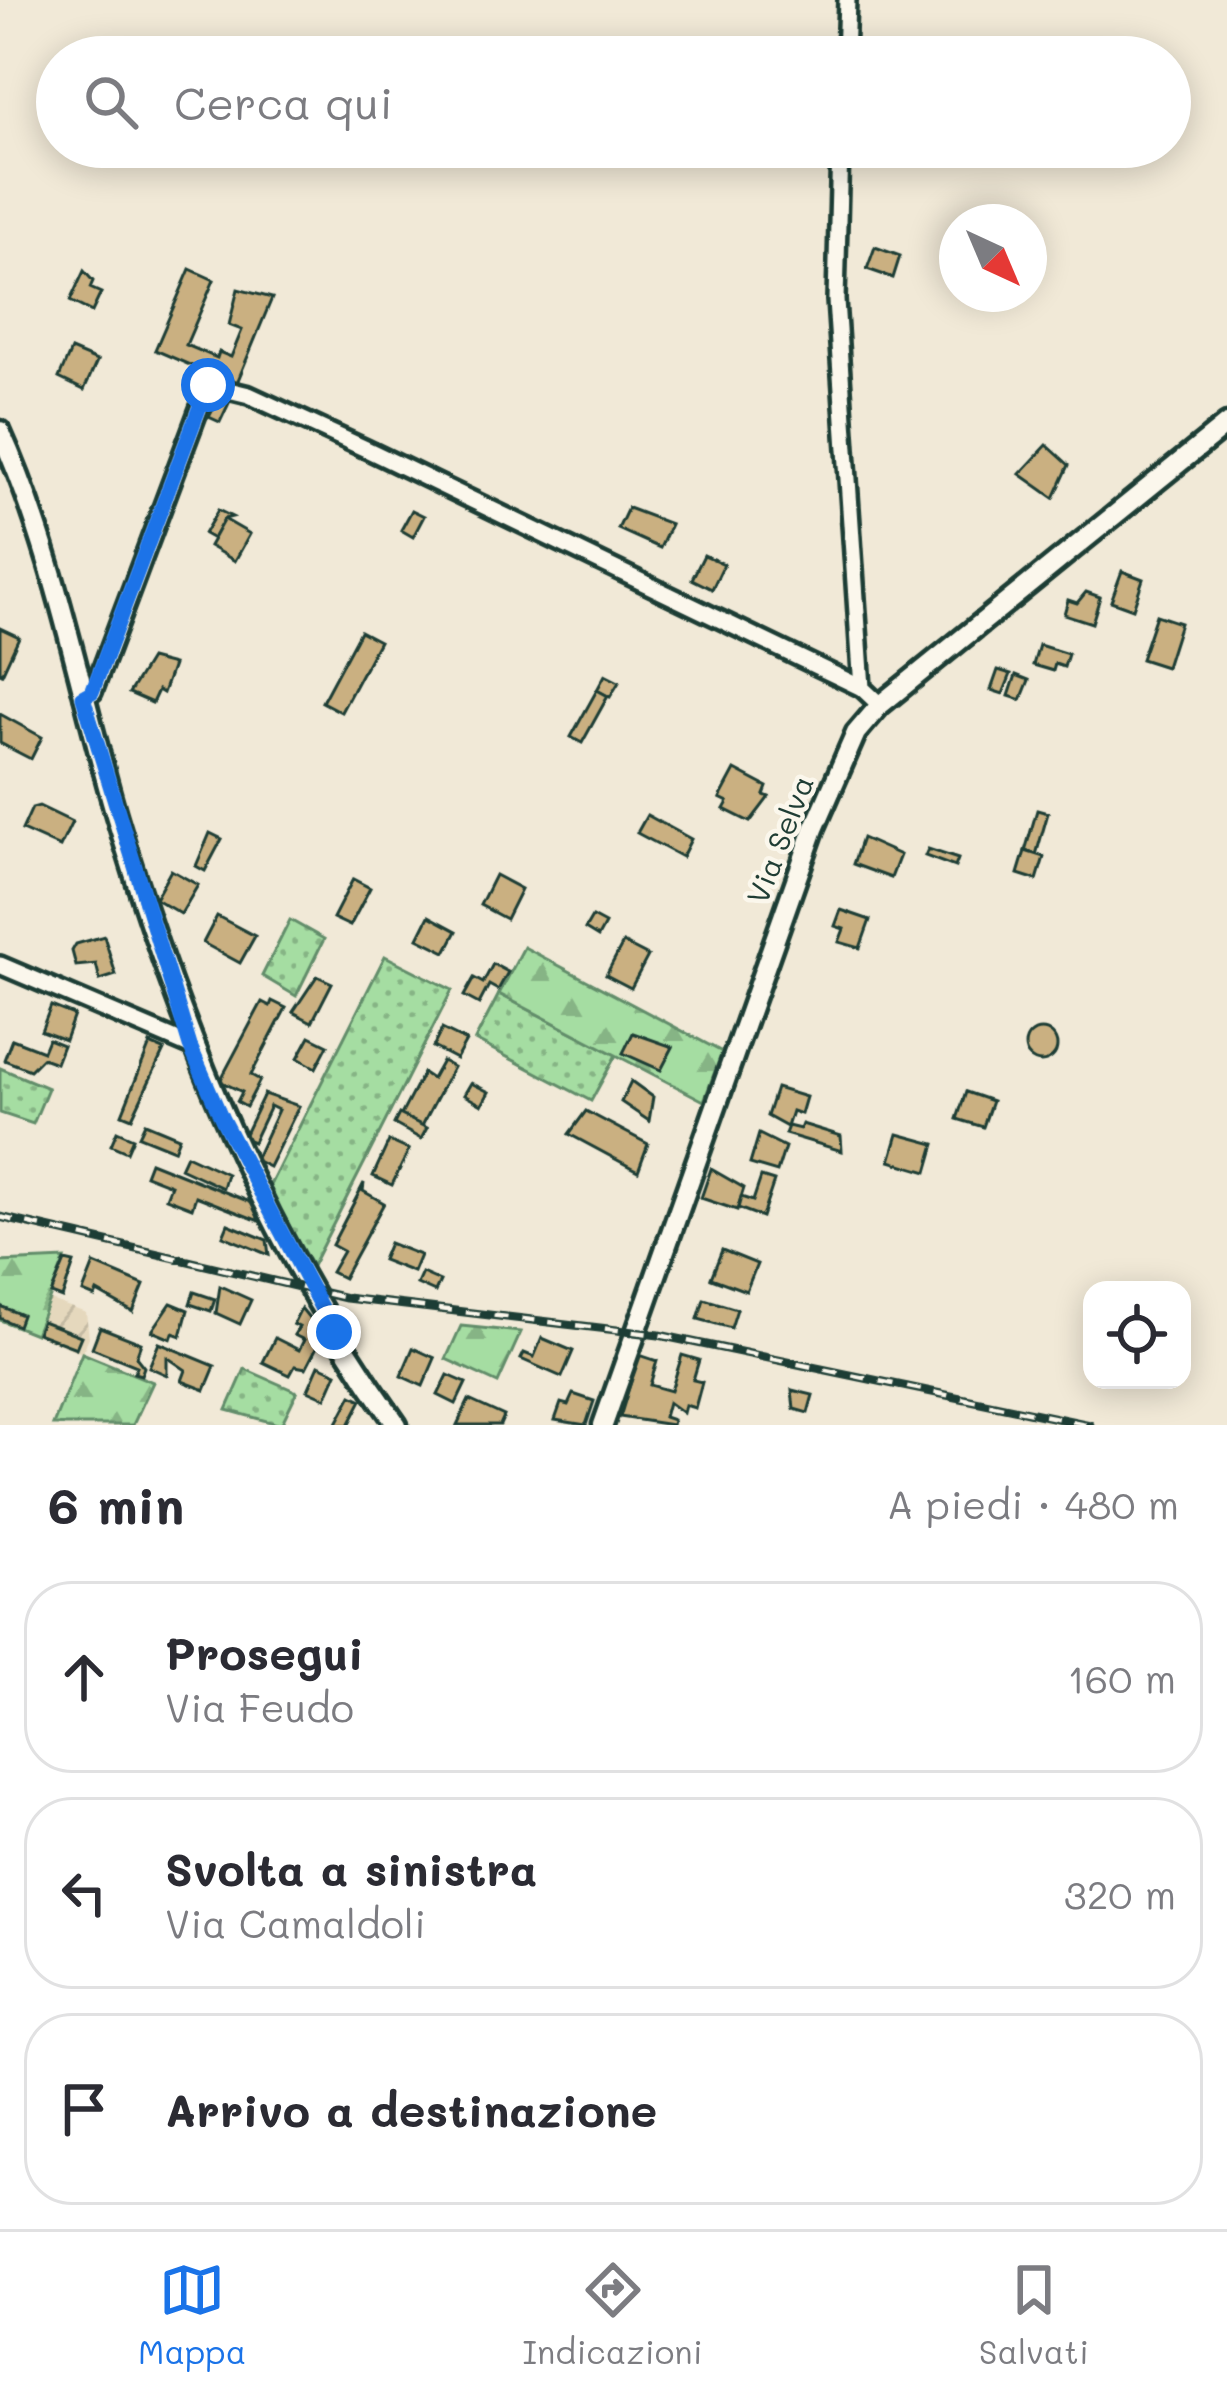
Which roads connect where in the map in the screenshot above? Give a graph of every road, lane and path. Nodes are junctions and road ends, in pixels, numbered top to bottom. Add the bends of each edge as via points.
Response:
1 (847, 0) edge
2 (846, 36) edge
3 (839, 168) edge
4 (1227, 424) edge
5 (0, 431) edge
6 (862, 688) junction
7 (83, 697) junction
8 (880, 705) junction
9 (0, 964) edge
10 (190, 1046) junction
11 (397, 1425) edge
12 (603, 1425) edge

1 - 2 street
3 - 6 street via 836,300
4 - 8 street, Via Selva
5 - 7 street via 34,516
6 - 7 street via 366,448 208,385 92,692
6 - 8 street
7 - 10 street
8 - 12 street, Via Selva via 856,733 814,829
9 - 10 street
10 - 11 street via 334,1332

